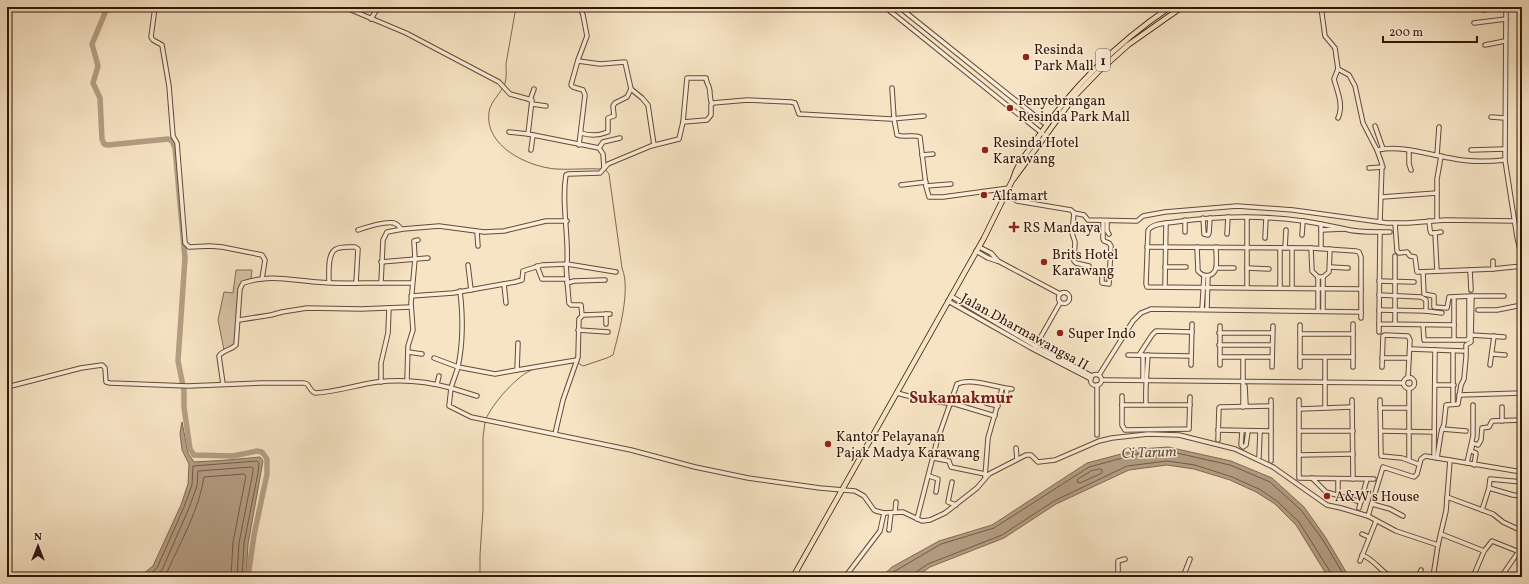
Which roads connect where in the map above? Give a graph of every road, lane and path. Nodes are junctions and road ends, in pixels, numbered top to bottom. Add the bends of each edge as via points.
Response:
1 (155, 7) edge
2 (344, 7) edge
3 (378, 7) edge
4 (580, 7) edge
5 (885, 7) edge
6 (895, 7) edge
7 (899, 7) edge
8 (1170, 7) edge
9 (1182, 7) edge
10 (1321, 7) edge
11 (1498, 7) edge
12 (1506, 7) edge
13 (1483, 10) dead end
14 (891, 12) junction
15 (372, 19) junction
16 (1506, 19) junction
17 (1474, 23) dead end
18 (1506, 41) junction
19 (1485, 45) dead end
20 (578, 61) junction
21 (1338, 69) junction
22 (980, 73) junction
23 (975, 79) junction
24 (892, 88) dead end
25 (534, 89) dead end
26 (630, 89) junction
27 (531, 102) junction
28 (712, 104) junction
29 (546, 106) dead end
30 (924, 116) dead end
31 (1338, 118) dead end
32 (1491, 118) dead end
33 (1505, 118) junction
34 (894, 119) junction
35 (683, 122) junction
36 (1044, 123) dead end
37 (1375, 126) dead end
38 (1439, 127) dead end
39 (509, 132) dead end
40 (1041, 132) junction
41 (581, 133) junction
42 (528, 134) junction
43 (533, 135) junction
44 (1500, 135) dead end
45 (1505, 135) junction
46 (1046, 136) junction
47 (620, 138) dead end
48 (579, 145) junction
49 (654, 145) junction
50 (599, 148) junction
51 (1383, 149) junction
52 (1505, 149) junction
53 (530, 150) dead end
54 (1377, 150) junction
55 (1409, 150) junction
56 (1470, 150) dead end
57 (933, 154) dead end
58 (1437, 155) junction
59 (922, 156) junction
60 (1441, 156) junction
61 (1505, 160) junction
62 (1383, 167) junction
63 (1370, 168) dead end
64 (603, 169) junction
65 (1411, 170) dead end
66 (1012, 181) junction
67 (926, 184) junction
68 (951, 184) dead end
69 (901, 185) dead end
70 (1009, 188) junction
71 (1437, 193) junction
72 (1006, 194) junction
73 (1382, 197) junction
74 (1074, 214) junction
75 (1228, 217) junction
76 (1247, 217) junction
77 (1203, 218) junction
78 (1210, 218) junction
79 (1266, 218) junction
80 (1185, 220) junction
81 (1437, 220) junction
82 (567, 221) junction
83 (1105, 221) junction
84 (1303, 221) junction
85 (1429, 221) junction
86 (1514, 221) junction
87 (1380, 222) junction
88 (1166, 223) junction
89 (1395, 223) junction
90 (1321, 224) junction
91 (401, 229) junction
92 (1344, 229) junction
93 (358, 230) dead end
94 (1286, 230) dead end
95 (1321, 230) junction
96 (477, 232) junction
97 (1185, 232) dead end
98 (1380, 232) junction
99 (1390, 232) dead end
100 (1441, 232) dead end
101 (1435, 233) junction
102 (1109, 234) dead end
103 (1228, 234) dead end
104 (1302, 235) dead end
105 (1265, 238) dead end
106 (418, 240) dead end
107 (478, 246) dead end
108 (1147, 247) junction
109 (1165, 247) junction
110 (1197, 247) junction
111 (1216, 247) junction
112 (1247, 248) junction
113 (1282, 248) junction
114 (1292, 248) junction
115 (1311, 248) junction
116 (1321, 248) junction
117 (978, 249) junction
118 (1330, 249) junction
119 (1395, 256) dead end
120 (415, 258) junction
121 (428, 258) dead end
122 (1522, 258) edge
123 (998, 261) junction
124 (1493, 261) dead end
125 (381, 262) junction
126 (567, 264) junction
127 (468, 265) dead end
128 (537, 266) junction
129 (1089, 266) dead end
130 (1522, 266) edge
131 (1165, 267) junction
132 (1186, 267) dead end
133 (1216, 268) junction
134 (1234, 268) dead end
135 (1247, 268) junction
136 (1330, 268) junction
137 (1348, 268) dead end
138 (1269, 269) dead end
139 (1493, 269) junction
140 (1102, 270) dead end
141 (1470, 270) junction
142 (1437, 271) junction
143 (616, 272) dead end
144 (1423, 272) junction
145 (1206, 276) junction
146 (1318, 277) junction
147 (1323, 277) junction
148 (262, 279) junction
149 (605, 280) dead end
150 (567, 281) junction
151 (1379, 281) junction
152 (1395, 281) junction
153 (329, 282) junction
154 (1414, 282) dead end
155 (356, 283) junction
156 (381, 283) junction
157 (412, 283) junction
158 (504, 284) junction
159 (1165, 287) junction
160 (1203, 287) junction
161 (1208, 287) junction
162 (1247, 287) junction
163 (1280, 287) junction
164 (1292, 288) junction
165 (1318, 288) junction
166 (1323, 288) junction
167 (1361, 288) junction
168 (471, 290) junction
169 (1471, 290) dead end
170 (460, 291) junction
171 (1060, 294) junction
172 (1379, 295) junction
173 (1396, 295) junction
174 (411, 296) junction
175 (951, 296) junction
176 (1504, 296) dead end
177 (1471, 298) junction
178 (1454, 299) dead end
179 (948, 301) junction
180 (1060, 303) junction
181 (506, 304) dead end
182 (1522, 305) edge
183 (411, 307) junction
184 (389, 308) junction
185 (1202, 310) junction
186 (1207, 310) junction
187 (1379, 310) junction
188 (1395, 310) junction
189 (1478, 310) dead end
190 (1318, 311) junction
191 (1323, 311) junction
192 (1426, 311) junction
193 (1361, 312) junction
194 (1442, 313) dead end
195 (582, 315) junction
196 (1361, 318) dead end
197 (239, 320) junction
198 (606, 324) dead end
199 (1192, 324) dead end
200 (1353, 324) dead end
201 (1379, 324) junction
202 (1395, 324) junction
203 (1300, 325) dead end
204 (1423, 325) junction
205 (1454, 325) junction
206 (1220, 326) dead end
207 (1273, 326) dead end
208 (578, 330) junction
209 (608, 332) dead end
210 (1192, 332) junction
211 (1379, 332) dead end
212 (1219, 333) junction
213 (1272, 333) junction
214 (1300, 334) junction
215 (1353, 334) junction
216 (1471, 335) junction
217 (1494, 336) junction
218 (1504, 337) dead end
219 (1454, 340) junction
220 (518, 343) dead end
221 (1219, 345) junction
222 (1272, 345) junction
223 (1034, 347) junction
224 (1410, 349) junction
225 (1435, 350) junction
226 (1453, 351) junction
227 (1463, 351) dead end
228 (408, 352) junction
229 (422, 354) dead end
230 (1492, 354) junction
231 (1128, 355) dead end
232 (1141, 355) junction
233 (1148, 355) junction
234 (1505, 355) dead end
235 (1191, 356) junction
236 (1220, 357) junction
237 (1244, 357) junction
238 (1272, 357) junction
239 (1353, 357) junction
240 (434, 358) dead end
241 (1300, 358) junction
242 (1326, 358) junction
243 (1382, 358) junction
244 (1409, 358) junction
245 (576, 362) junction
246 (1191, 365) dead end
247 (1220, 365) dead end
248 (1490, 365) dead end
249 (458, 367) junction
250 (1300, 367) dead end
251 (1353, 367) dead end
252 (1382, 367) dead end
253 (1272, 368) dead end
254 (517, 370) junction
255 (1099, 375) junction
256 (439, 376) dead end
257 (1091, 378) junction
258 (1408, 378) junction
259 (406, 380) junction
260 (1102, 380) junction
261 (1145, 380) junction
262 (381, 382) junction
263 (903, 382) junction
264 (1244, 382) junction
265 (1326, 382) junction
266 (1403, 383) junction
267 (223, 384) junction
268 (437, 384) junction
269 (1454, 384) junction
270 (1097, 385) junction
271 (1435, 385) junction
272 (7, 387) edge
273 (451, 388) junction
274 (1002, 389) junction
275 (1007, 389) junction
276 (1012, 389) dead end
277 (1409, 389) junction
278 (897, 393) junction
279 (1522, 393) edge
280 (477, 396) dead end
281 (904, 396) junction
282 (1006, 396) dead end
283 (1122, 396) dead end
284 (1459, 396) junction
285 (1190, 397) dead end
286 (1272, 400) dead end
287 (1299, 400) dead end
288 (1352, 400) dead end
289 (1380, 400) dead end
290 (1453, 402) dead end
291 (949, 403) junction
292 (986, 403) dead end
293 (1146, 404) junction
294 (1122, 405) junction
295 (1190, 405) junction
296 (1473, 405) dead end
297 (998, 406) junction
298 (1271, 406) junction
299 (1244, 407) junction
300 (1352, 407) junction
301 (1502, 407) dead end
302 (1327, 408) junction
303 (1380, 408) junction
304 (1408, 408) junction
305 (1300, 409) junction
306 (995, 416) junction
307 (1522, 420) edge
308 (1502, 421) junction
309 (1442, 429) junction
310 (1218, 430) junction
311 (1242, 431) junction
312 (1271, 431) junction
313 (1300, 431) junction
314 (1353, 431) junction
315 (1381, 431) junction
316 (1466, 431) dead end
317 (1248, 432) junction
318 (1260, 432) junction
319 (1408, 432) junction
320 (1434, 432) junction
321 (555, 434) junction
322 (1097, 436) dead end
323 (1218, 440) dead end
324 (1016, 448) dead end
325 (1352, 454) junction
326 (1299, 455) junction
327 (1381, 456) junction
328 (1259, 457) dead end
329 (1435, 457) junction
330 (934, 458) junction
331 (1017, 459) junction
332 (1409, 460) junction
333 (1450, 460) junction
334 (1272, 461) dead end
335 (1381, 461) dead end
336 (1418, 464) dead end
337 (1467, 464) junction
338 (1474, 465) junction
339 (1522, 472) edge
340 (929, 476) junction
341 (985, 476) junction
342 (1312, 478) junction
343 (1338, 479) junction
344 (1353, 479) junction
345 (1367, 479) junction
346 (1374, 479) dead end
347 (952, 482) dead end
348 (1522, 482) edge
349 (1489, 488) junction
350 (841, 490) junction
351 (936, 492) dead end
352 (1338, 495) junction
353 (1522, 496) edge
354 (1448, 497) junction
355 (896, 502) dead end
356 (1361, 502) junction
357 (1372, 504) junction
358 (956, 505) junction
359 (1360, 508) dead end
360 (1482, 510) junction
361 (893, 512) junction
362 (884, 513) junction
363 (1368, 516) junction
364 (1403, 516) dead end
365 (917, 519) junction
366 (1376, 520) junction
367 (889, 530) dead end
368 (1522, 531) edge
369 (1362, 534) dead end
370 (1441, 534) junction
371 (1370, 537) junction
372 (1438, 545) junction
373 (1484, 551) junction
374 (1520, 552) edge
375 (1362, 555) junction
376 (1125, 559) dead end
377 (1190, 559) dead end
378 (1360, 562) dead end
379 (1421, 570) dead end
380 (793, 577) edge
381 (845, 577) edge
382 (1118, 577) edge
383 (1183, 577) edge
384 (1391, 577) edge
385 (1419, 577) edge
386 (1434, 577) edge
387 (1473, 577) edge
388 (1501, 577) edge

1 - 148 street via 151,37 162,45 164,53 173,136 177,143 186,243 189,247 210,246 262,256 265,260
2 - 15 street
3 - 15 street
4 - 20 street via 587,33
5 - 14 street
6 - 14 street
7 - 22 street
8 - 40 main road, 1 via 1096,66
9 - 46 main road, 1 via 1139,36 1103,67 1074,97
10 - 21 street via 1325,36 1334,47
11 - 13 street
12 - 16 street
14 - 23 street
15 - 27 street via 406,33 495,80 514,96
16 - 17 street
16 - 18 street
18 - 19 street
18 - 33 street
20 - 26 street via 600,64 625,62
20 - 41 street via 572,85 583,90 585,95
21 - 31 street via 1334,79 1339,92
21 - 54 street via 1351,77 1363,123
22 - 23 street
22 - 36 street
23 - 40 street
24 - 34 street
25 - 27 street
26 - 41 street via 627,97 615,103 614,116 608,118 608,132 599,135
26 - 49 street via 648,105
27 - 29 street
27 - 42 street
28 - 34 street via 747,100 791,102 795,103 800,115
28 - 35 street via 707,120
28 - 35 street via 706,78 687,78
30 - 34 street
32 - 33 street
33 - 45 street
34 - 59 street via 896,134 920,137
35 - 49 street via 678,139
37 - 51 street
38 - 58 street
39 - 42 street
40 - 46 street
40 - 66 main road, 1 via 1019,165
41 - 48 street
42 - 43 street
43 - 48 street
43 - 53 street
44 - 45 street
45 - 52 street
46 - 66 main road, 1
47 - 50 street via 603,142
48 - 50 street
49 - 64 street via 608,164
50 - 64 street via 603,154
51 - 54 street
51 - 55 street
52 - 56 street
52 - 61 street
54 - 62 street
55 - 58 street
55 - 65 street
57 - 59 street
58 - 60 street
59 - 67 street
60 - 61 street via 1465,160
60 - 71 street via 1437,174
61 - 86 street
62 - 63 street
62 - 73 street
64 - 82 street via 598,174 566,175 564,192
66 - 70 main road, 1
67 - 68 street
67 - 69 street
67 - 70 street via 927,193 932,198
70 - 72 main road, 1
71 - 73 street
71 - 81 street
72 - 74 street via 1015,201 1061,207 1071,210
72 - 117 main road, 1
73 - 87 street
74 - 83 street via 1084,215 1088,220
74 - 129 street via 1074,261
75 - 76 street
75 - 78 street
75 - 103 street
76 - 79 street
76 - 112 street
77 - 78 street
77 - 78 street via 1204,234 1208,235
77 - 80 street
79 - 84 street
79 - 105 street
80 - 88 street
80 - 97 street
81 - 85 street
81 - 86 street
82 - 96 street via 546,221 504,231
82 - 126 street
83 - 87 street via 1137,221 1143,216 1159,213 1237,206 1293,210
83 - 102 street
83 - 140 street via 1104,241 1111,246 1109,284 1102,283
84 - 90 street
84 - 104 street
85 - 89 street
85 - 101 street via 1430,230
86 - 122 street
87 - 89 street
88 - 108 street via 1149,228
88 - 109 street
89 - 144 street via 1397,251 1407,252 1415,257 1416,272
90 - 92 street
90 - 95 street
91 - 93 street via 397,224 390,222
91 - 96 street via 440,226
91 - 125 street via 385,234
92 - 95 street
92 - 98 street
94 - 113 street
95 - 116 street
96 - 107 street
98 - 99 street
98 - 151 street
100 - 101 street
101 - 142 street
106 - 120 street via 414,241
108 - 109 street
108 - 159 street via 1146,286
109 - 110 street
109 - 131 street
110 - 111 street
110 - 145 street via 1198,271
111 - 112 street
111 - 133 street
112 - 113 street
112 - 135 street
113 - 114 street
113 - 163 street
114 - 115 street
114 - 164 street
115 - 116 street
115 - 146 street via 1311,268
116 - 118 street
117 - 123 street via 988,258
117 - 123 street via 990,253
117 - 175 main road, 1
118 - 136 street
118 - 167 street via 1359,252
119 - 152 street
120 - 121 street
120 - 125 street
120 - 157 street
123 - 171 street
124 - 139 street
125 - 156 street
126 - 128 street
126 - 143 street
126 - 150 street
127 - 168 street
128 - 150 street via 542,279
128 - 158 street via 523,271 521,281
130 - 139 street
131 - 132 street
131 - 159 street
133 - 134 street
133 - 145 street via 1213,273
135 - 138 street
135 - 162 street
136 - 137 street
136 - 147 street via 1328,274
139 - 141 street
141 - 142 street
141 - 169 street
142 - 144 street
144 - 177 street via 1424,294 1434,296 1434,307 1447,308 1449,297
145 - 160 street
145 - 161 street
146 - 147 street
146 - 165 street
147 - 166 street
148 - 153 street via 278,277
148 - 197 street via 243,283 241,286
149 - 150 street
150 - 195 street via 569,303 581,305
151 - 152 street
151 - 172 street
152 - 154 street
152 - 173 street
153 - 155 street
153 - 155 street via 330,261 334,251 337,248 355,247 358,248
155 - 156 street
156 - 157 street
157 - 174 street
158 - 168 street
158 - 181 street
159 - 160 street
160 - 161 street
160 - 185 street
161 - 162 street
161 - 186 street
162 - 163 street
163 - 164 street
164 - 165 street
165 - 166 street
165 - 190 street
166 - 167 street
166 - 191 street
167 - 193 street
168 - 170 street
170 - 174 street
170 - 249 street via 462,330
171 - 180 street
171 - 180 street via 1068,294 1069,298 1065,304
172 - 173 street
172 - 187 street
173 - 188 street
173 - 192 street via 1424,298
174 - 183 street
175 - 179 main road, 1
175 - 223 street, Jalan Dharmawangsa II
176 - 177 street
177 - 216 street
177 - 219 street via 1469,338
178 - 205 street
179 - 223 street, Jalan Dharmawangsa II
179 - 263 main road, 1
180 - 223 street
182 - 189 street via 1497,310
183 - 184 street
183 - 228 street via 413,330
184 - 197 street via 307,308
184 - 262 street
185 - 186 street
185 - 255 street via 1151,309 1141,312
186 - 190 street
187 - 188 street
187 - 201 street
188 - 192 street
188 - 202 street
190 - 191 street
191 - 193 street
192 - 194 street
193 - 196 street
195 - 198 street via 608,314
195 - 208 street
197 - 267 street via 236,345 219,356
199 - 210 street
200 - 215 street
201 - 202 street
201 - 211 street
202 - 204 street
203 - 214 street
204 - 205 street
204 - 219 street via 1424,340
205 - 219 street
206 - 212 street
207 - 213 street
208 - 209 street
208 - 245 street
210 - 232 street via 1156,331
210 - 235 street
212 - 213 street
212 - 221 street
213 - 222 street
214 - 215 street
214 - 241 street
215 - 239 street
216 - 217 street
216 - 284 street via 1471,342 1466,345 1464,379 1460,385
217 - 218 street
217 - 230 street
220 - 254 street
221 - 222 street
221 - 236 street
222 - 238 street
223 - 257 street, Jalan Dharmawangsa II
224 - 225 street
224 - 243 street via 1408,336 1384,335
224 - 244 street
225 - 226 street
225 - 271 street
226 - 227 street
226 - 269 street
228 - 229 street
228 - 259 street
230 - 234 street
230 - 248 street
231 - 232 street
232 - 233 street
232 - 261 street
233 - 235 street
233 - 261 street
235 - 246 street
236 - 237 street
236 - 247 street
237 - 238 street
237 - 264 street
238 - 253 street
239 - 242 street
239 - 251 street
240 - 249 street
241 - 242 street
241 - 250 street
242 - 265 street
243 - 244 street
243 - 252 street
244 - 258 street
245 - 254 street
245 - 321 street
249 - 254 street via 495,374
249 - 273 street
255 - 257 street
255 - 260 street
256 - 268 street
257 - 270 street via 1092,383
258 - 266 street via 1404,379
258 - 277 street via 1413,379 1414,384
259 - 262 street
259 - 268 street
260 - 261 street
260 - 270 street
261 - 264 street
261 - 293 street
262 - 267 street via 315,393 304,383
263 - 278 main road, 1
263 - 281 street via 901,390
264 - 265 street
264 - 299 street
265 - 266 street
265 - 302 street
266 - 277 street via 1405,388
267 - 272 street via 188,386 110,383 106,382 105,368 102,365
268 - 273 street
269 - 271 street
269 - 290 street
270 - 322 street
271 - 320 street
273 - 280 street
273 - 321 street via 449,406 464,415
274 - 275 street
274 - 291 street via 978,383 960,383 957,384
274 - 297 street
275 - 276 street
275 - 282 street
277 - 304 street
278 - 281 street
278 - 350 main road, 1
279 - 284 street
281 - 291 street
283 - 294 street
284 - 309 street via 1458,404 1446,405
285 - 295 street
286 - 298 street
287 - 305 street
288 - 300 street
289 - 303 street
291 - 306 street
291 - 330 street
292 - 297 street
293 - 294 street
293 - 295 street
294 - 295 street via 1122,425 1125,430 1189,429
296 - 337 street via 1473,436
297 - 306 street
298 - 299 street
298 - 312 street
299 - 310 street via 1220,407
300 - 302 street
300 - 314 street
301 - 308 street
302 - 305 street
303 - 304 street
303 - 315 street
304 - 319 street
305 - 313 street
306 - 341 street via 988,438
307 - 308 street
308 - 338 street via 1492,421 1489,427 1482,428 1480,442 1478,445 1473,443 1471,448 1471,452 1476,453
309 - 316 street
309 - 329 street
310 - 311 street
310 - 323 street
311 - 317 street
311 - 317 street via 1243,447 1246,446
312 - 318 street
312 - 334 street
313 - 314 street
313 - 326 street
314 - 325 street
315 - 319 street
315 - 327 street
317 - 318 street
318 - 328 street
319 - 320 street
319 - 332 street
320 - 329 street
321 - 350 street via 725,474
324 - 331 street
325 - 326 street
325 - 344 street
326 - 342 street via 1298,476
327 - 332 street
327 - 335 street
329 - 333 street
329 - 357 street via 1422,457 1414,476 1383,466
330 - 340 street
330 - 341 street via 949,462 951,467
331 - 341 street
331 - 363 street via 1029,454 1036,462 1048,461 1099,441 1122,436 1180,435 1235,449 1286,475 1321,502
332 - 336 street
333 - 337 street
333 - 354 street
337 - 338 street
338 - 339 street
340 - 351 street via 938,479
340 - 365 street
341 - 358 street via 977,488
342 - 343 street
342 - 352 street via 1326,492
343 - 344 street
343 - 352 street
344 - 345 street
345 - 346 street
345 - 356 street
347 - 358 street via 948,502
348 - 349 street via 1491,479
349 - 353 street
349 - 360 street
350 - 362 street via 859,492 874,510
350 - 380 main road, 1
352 - 356 street
354 - 360 street
354 - 370 street
355 - 361 street
356 - 359 street
357 - 363 street
357 - 364 street
358 - 365 street via 930,520
360 - 368 street
361 - 362 street
361 - 365 street via 907,513
361 - 367 street
362 - 381 street via 880,531
363 - 366 street
366 - 371 street
366 - 372 street via 1396,531
369 - 371 street
370 - 372 street
370 - 373 street
371 - 375 street
372 - 386 street
373 - 374 street via 1492,541
373 - 387 street
374 - 388 street
375 - 378 street
375 - 384 street
376 - 382 street via 1118,561
377 - 383 street
379 - 385 street

